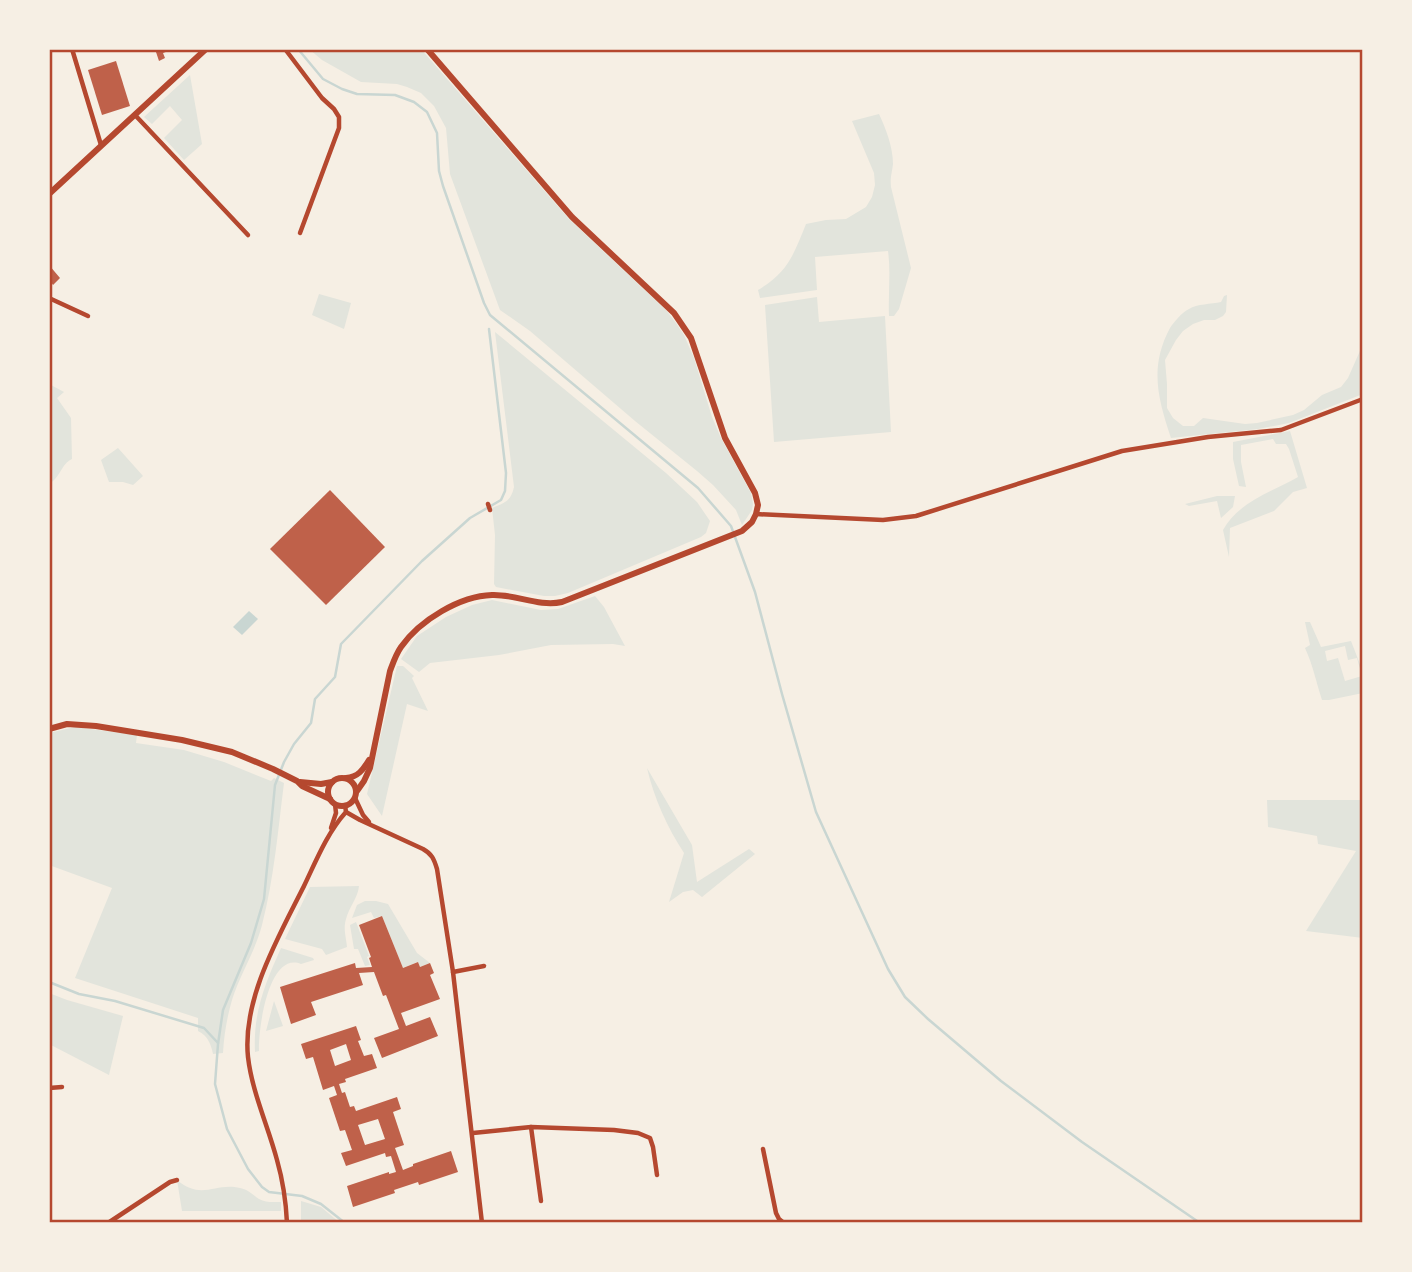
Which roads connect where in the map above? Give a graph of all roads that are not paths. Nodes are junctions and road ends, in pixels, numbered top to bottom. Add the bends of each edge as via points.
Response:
1 (72, 49) edge
2 (206, 49) edge
3 (285, 49) edge
4 (427, 49) edge
5 (134, 114) junction
6 (102, 145) junction
7 (49, 194) edge
8 (300, 233) dead end
9 (248, 234) dead end
10 (49, 298) edge
11 (89, 316) dead end
12 (1363, 399) edge
13 (756, 514) junction
14 (49, 729) edge
15 (372, 756) junction
16 (345, 778) junction
17 (297, 781) junction
18 (332, 782) junction
19 (356, 794) junction
20 (333, 801) junction
21 (345, 809) junction
22 (369, 823) junction
23 (330, 832) junction
24 (484, 966) dead end
25 (453, 972) junction
26 (62, 1087) dead end
27 (49, 1088) edge
28 (531, 1127) junction
29 (472, 1133) junction
30 (763, 1149) dead end
31 (657, 1175) dead end
32 (177, 1180) dead end
33 (541, 1201) dead end
34 (108, 1223) edge
35 (287, 1223) edge
36 (482, 1223) edge
37 (784, 1223) edge

1 - 6 street
2 - 5 street
3 - 8 street via 334,109 340,128
4 - 13 street via 572,217 674,313 691,338 725,438 755,493
5 - 6 street
5 - 9 street
6 - 7 street
10 - 11 street
12 - 13 street via 1281,430 1122,451 916,516 879,520
13 - 15 street via 742,531 562,602 491,595 442,611 413,633 395,658
14 - 17 street via 79,724 181,740 232,751
15 - 16 street via 358,775
15 - 19 street
16 - 18 street
16 - 19 street via 353,782
17 - 18 street
17 - 20 street
18 - 20 street via 328,790
19 - 21 street
19 - 22 street
20 - 21 street
20 - 23 street
21 - 22 street
21 - 23 street
22 - 25 street via 434,859
23 - 35 street via 269,959 248,1026 248,1056 277,1160
24 - 25 street
25 - 29 street
26 - 27 street
28 - 29 street
28 - 31 street via 638,1133 650,1138
28 - 33 street
29 - 36 street
30 - 37 street via 776,1213
32 - 34 street

